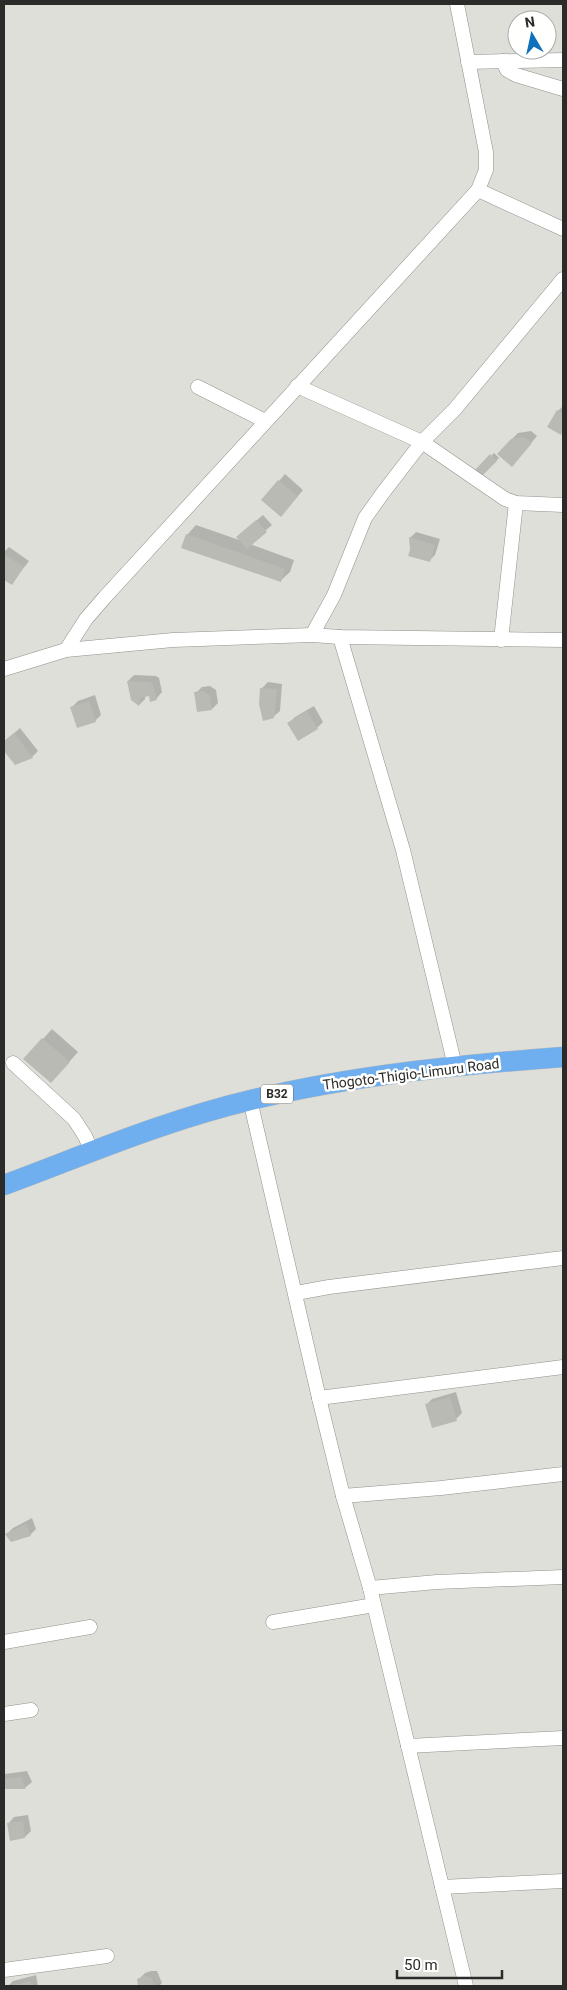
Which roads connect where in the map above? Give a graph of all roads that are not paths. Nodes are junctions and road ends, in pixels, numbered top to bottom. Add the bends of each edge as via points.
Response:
1 (457, 4) edge
2 (563, 60) edge
3 (504, 61) junction
4 (468, 62) junction
5 (563, 89) edge
6 (478, 190) junction
7 (563, 229) edge
8 (562, 283) edge
9 (297, 386) junction
10 (198, 387) dead end
11 (265, 421) junction
12 (422, 442) junction
13 (561, 501) edge
14 (516, 503) junction
15 (312, 635) junction
16 (340, 637) junction
17 (501, 640) junction
18 (563, 640) edge
19 (66, 650) junction
20 (4, 669) edge
21 (563, 1057) edge
22 (13, 1063) dead end
23 (455, 1066) junction
24 (250, 1100) junction
25 (92, 1152) junction
26 (4, 1186) edge
27 (563, 1258) edge
28 (296, 1293) junction
29 (563, 1367) edge
30 (319, 1398) junction
31 (563, 1474) edge
32 (343, 1496) junction
33 (563, 1577) edge
34 (370, 1588) junction
35 (374, 1605) junction
36 (273, 1622) dead end
37 (90, 1627) dead end
38 (4, 1642) edge
39 (31, 1710) dead end
40 (4, 1714) edge
41 (563, 1738) edge
42 (408, 1746) junction
43 (563, 1881) edge
44 (442, 1887) junction
45 (107, 1956) dead end
46 (4, 1970) edge
47 (466, 1986) edge

1 - 4 street
2 - 3 street
3 - 4 street
3 - 5 street via 507,70 516,75
4 - 6 street via 486,152 486,170
6 - 7 street
6 - 9 street
8 - 12 street via 455,410
9 - 11 street
9 - 12 street
10 - 11 street
11 - 19 street via 92,612
12 - 14 street via 501,497
12 - 15 street via 365,518 334,595
13 - 14 street
14 - 17 street
15 - 16 street
15 - 19 street via 173,640
16 - 17 street
16 - 23 street via 403,850
17 - 18 street
19 - 20 street
21 - 23 highway, Thogoto-Thigio-Limuru Road / B32
22 - 25 street via 74,1119
23 - 24 highway, Thogoto-Thigio-Limuru Road / B32 via 377,1075
24 - 25 highway, Thogoto-Thigio-Limuru Road / B32 via 163,1125
24 - 28 street
25 - 26 highway, Thogoto-Thigio-Limuru Road / B32
27 - 28 street
28 - 30 street
29 - 30 street
30 - 32 street
31 - 32 street
32 - 34 street
33 - 34 street
34 - 35 street
35 - 36 street
35 - 42 street
37 - 38 street
39 - 40 street
41 - 42 street
42 - 44 street
43 - 44 street
44 - 47 street
45 - 46 street

